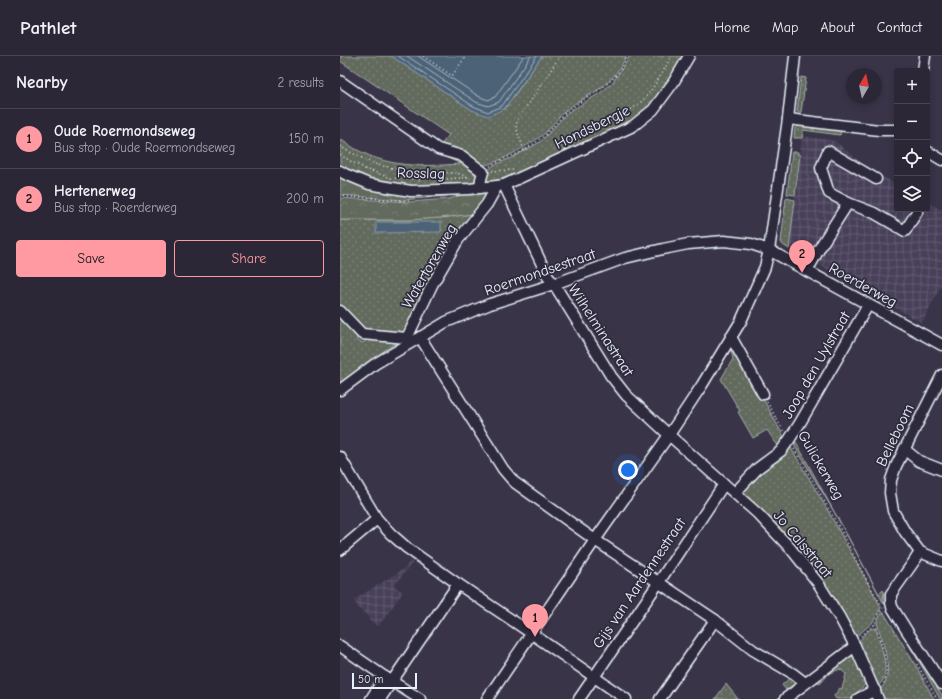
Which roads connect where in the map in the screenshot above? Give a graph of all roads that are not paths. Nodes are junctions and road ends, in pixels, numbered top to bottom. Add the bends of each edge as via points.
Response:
1 (689, 56) edge
2 (795, 56) edge
3 (925, 56) edge
4 (923, 68) edge
5 (340, 81) edge
6 (788, 119) junction
7 (894, 130) edge
8 (930, 153) edge
9 (942, 160) edge
10 (340, 171) edge
11 (876, 179) dead end
12 (501, 186) junction
13 (480, 188) junction
14 (848, 203) junction
15 (917, 212) dead end
16 (769, 250) junction
17 (807, 271) junction
18 (554, 284) junction
19 (868, 305) junction
20 (340, 311) edge
21 (420, 337) junction
22 (731, 337) junction
23 (409, 340) junction
24 (942, 345) edge
25 (942, 375) edge
26 (340, 390) edge
27 (763, 394) road end
28 (669, 435) junction
29 (904, 449) junction
30 (340, 457) edge
31 (942, 470) edge
32 (724, 484) junction
33 (735, 493) junction
34 (377, 519) junction
35 (595, 540) junction
36 (340, 550) edge
37 (920, 552) junction
38 (942, 561) edge
39 (659, 582) junction
40 (458, 584) junction
41 (715, 620) junction
42 (531, 633) junction
43 (854, 645) junction
44 (340, 646) edge
45 (594, 677) junction
46 (388, 679) junction
47 (805, 684) junction
48 (942, 684) edge
49 (877, 694) edge
50 (371, 699) edge
51 (380, 699) edge
52 (420, 699) edge
53 (486, 699) edge
54 (579, 699) edge
55 (626, 699) edge
56 (660, 699) edge
57 (785, 699) edge
58 (858, 699) edge

1 - 12 street, Hondsbergje via 653,110 633,126
2 - 6 street
3 - 4 street
5 - 13 street via 438,149 462,156 483,172
6 - 7 street
6 - 16 street
8 - 9 street
10 - 13 street, Rosslag via 369,184 411,191
11 - 14 street via 828,151 821,168 829,193
12 - 13 street, Rosslag
12 - 18 street, Wilhelminastraat
12 - 23 street, Watertorenweg via 458,240 432,285
14 - 15 street via 874,213 905,231
14 - 17 street
16 - 17 street, Roerderweg
16 - 18 street, Roermondsestraat via 751,244 724,241 688,244 625,258
16 - 22 street via 765,267 741,321
17 - 19 street, Roerderweg
18 - 21 street, Roermondsestraat via 490,304 446,322
18 - 28 street, Wilhelminastraat via 611,376 626,395
19 - 24 street, Roerderweg
19 - 33 street, Joop den Uylstraat via 789,440 781,451 758,468
20 - 23 street via 362,334
21 - 23 street, Roermondsestraat
21 - 35 street via 503,469 514,482
22 - 27 street
22 - 28 street
23 - 26 street, Roermondsestraat
25 - 29 street, Belleboom
28 - 32 street, Jo Calsstraat
28 - 35 street
29 - 31 street via 919,461
29 - 37 street, Belleboom via 891,480 890,493 893,511
30 - 34 street
32 - 33 street, Jo Calsstraat
32 - 39 street, Gijs van Aardennestraat
33 - 43 street, Jo Calsstraat via 758,514 818,583
34 - 36 street
34 - 40 street via 407,548
35 - 39 street
35 - 42 street
37 - 38 street
37 - 48 street via 892,594 891,602
39 - 41 street
39 - 45 street, Gijs van Aardennestraat
40 - 42 street
40 - 46 street
41 - 47 street via 752,650 792,673
41 - 56 street
42 - 45 street
42 - 53 street
43 - 47 street
43 - 49 street, Jo Calsstraat
44 - 46 street
45 - 54 street, Gijs van Aardennestraat
45 - 55 street
46 - 50 street
46 - 51 street
46 - 52 street
47 - 57 street
49 - 58 street

